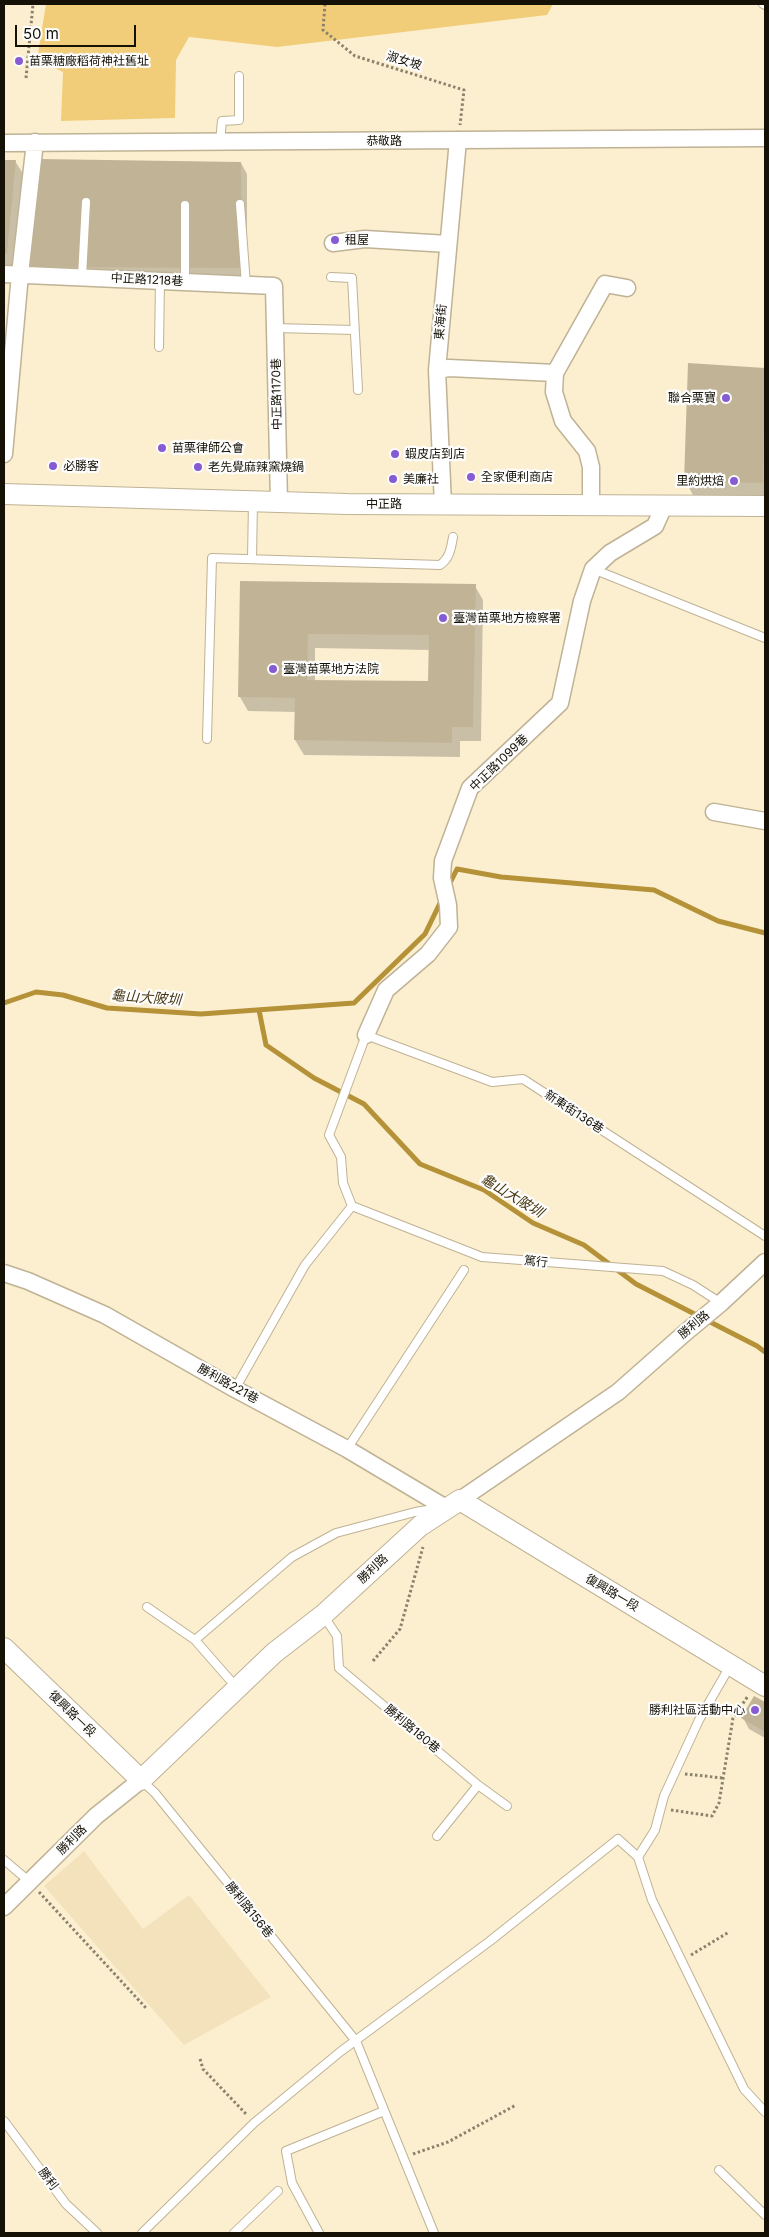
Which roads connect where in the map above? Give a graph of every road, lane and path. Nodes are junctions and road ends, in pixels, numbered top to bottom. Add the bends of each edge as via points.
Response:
1 (33, 4) edge
2 (325, 4) edge
3 (240, 76) dead end
4 (26, 78) dead end
5 (765, 138) edge
6 (458, 140) junction
7 (4, 142) edge
8 (35, 142) junction
9 (220, 142) junction
10 (86, 202) dead end
11 (240, 204) dead end
12 (185, 205) dead end
13 (333, 243) dead end
14 (448, 244) junction
15 (12, 274) edge
16 (82, 276) junction
17 (331, 277) dead end
18 (160, 280) junction
19 (185, 282) junction
20 (246, 285) junction
21 (274, 286) joint
22 (627, 288) dead end
23 (275, 328) junction
24 (354, 330) junction
25 (159, 347) dead end
26 (437, 370) junction
27 (555, 373) junction
28 (358, 390) dead end
29 (4, 454) edge
30 (4, 494) edge
31 (253, 501) junction
32 (279, 502) junction
33 (443, 505) junction
34 (591, 505) junction
35 (664, 506) junction
36 (765, 506) edge
37 (454, 537) dead end
38 (252, 559) junction
39 (593, 569) junction
40 (765, 638) edge
41 (207, 739) dead end
42 (714, 812) dead end
43 (765, 821) edge
44 (366, 1035) junction
45 (352, 1206) junction
46 (765, 1236) edge
47 (765, 1262) edge
48 (464, 1270) dead end
49 (4, 1273) edge
50 (721, 1303) junction
51 (235, 1388) junction
52 (347, 1449) junction
53 (453, 1504) junction
54 (424, 1546) dead end
55 (147, 1607) dead end
56 (323, 1615) junction
57 (195, 1640) junction
58 (4, 1648) edge
59 (373, 1661) dead end
60 (731, 1665) junction
61 (762, 1683) edge
62 (237, 1688) junction
63 (674, 1773) junction
64 (723, 1778) junction
65 (141, 1780) junction
66 (478, 1785) junction
67 (507, 1806) dead end
68 (661, 1808) junction
69 (437, 1836) dead end
70 (638, 1857) junction
71 (4, 1860) edge
72 (30, 1882) junction
73 (4, 1907) edge
74 (729, 1932) dead end
75 (681, 1961) junction
76 (146, 2008) dead end
77 (356, 2041) junction
78 (200, 2059) dead end
79 (516, 2105) dead end
80 (384, 2111) junction
81 (765, 2112) edge
82 (4, 2121) edge
83 (254, 2123) junction
84 (403, 2158) junction
85 (720, 2170) dead end
86 (278, 2191) dead end
87 (765, 2215) edge
88 (97, 2233) edge
89 (142, 2233) edge
90 (234, 2233) edge
91 (319, 2233) edge
92 (434, 2233) edge

1 - 4 path
2 - 6 path, 淑女坡 via 322,30 355,56 464,90
3 - 9 lane via 239,120 222,121
5 - 6 street, 恭敬路
6 - 9 street, 恭敬路
6 - 14 street, 東海街
7 - 8 street, 恭敬路
8 - 9 street, 恭敬路
8 - 15 street
10 - 16 lane
11 - 20 lane
12 - 19 lane
13 - 14 street via 365,239
14 - 26 street, 東海街
15 - 16 street, 中正路1218巷
15 - 29 street
16 - 18 street, 中正路1218巷
17 - 24 lane via 352,278
18 - 19 street, 中正路1218巷
18 - 25 lane
19 - 20 street, 中正路1218巷
20 - 21 street, 中正路1218巷
21 - 23 street, 中正路1170巷
22 - 27 street via 605,284
23 - 24 lane
23 - 32 street, 中正路1170巷
24 - 28 lane
26 - 27 street
26 - 33 street, 東海街
27 - 34 street via 554,392 563,421 587,451 592,467
30 - 31 street, 中正路
31 - 32 street, 中正路
31 - 38 lane
32 - 33 street, 中正路
33 - 34 street, 中正路
34 - 35 street, 中正路
35 - 36 street, 中正路
35 - 39 street, 中正路1099巷 via 655,526 610,553
37 - 38 lane via 450,554 440,565
38 - 41 lane via 212,558
39 - 40 lane
39 - 44 street, 中正路1099巷 via 582,601 560,704 470,788 443,861 449,927 428,954 386,990
42 - 43 street
44 - 45 lane via 329,1135 341,1157 343,1183
44 - 46 lane, 新東街136巷 via 492,1082 523,1079
45 - 50 lane, 篤行 via 482,1257 663,1271
45 - 51 lane via 305,1265
47 - 50 street, 勝利路
48 - 52 lane
49 - 51 street, 勝利路221巷 via 105,1315
50 - 53 street, 勝利路 via 618,1392
51 - 52 street, 勝利路221巷
52 - 53 street, 勝利路221巷
53 - 56 street, 勝利路 via 420,1526
53 - 57 lane via 336,1534 292,1557
53 - 60 street, 復興路一段
54 - 59 path via 400,1629
55 - 57 lane
56 - 62 street, 勝利路 via 274,1653
56 - 66 lane, 勝利路180巷 via 337,1636 339,1668
57 - 62 lane
58 - 65 street, 復興路一段
60 - 61 street, 復興路一段
60 - 63 lane via 699,1720
61 - 64 path via 733,1718
62 - 65 street, 勝利路
63 - 64 path
63 - 68 lane
64 - 68 path via 719,1803 712,1816
65 - 72 street, 勝利路 via 96,1816
65 - 77 lane, 勝利路156巷 via 155,1793
66 - 67 lane, 勝利路180巷
66 - 69 lane
68 - 70 lane via 656,1830
70 - 75 lane via 652,1900
70 - 77 lane via 618,1839 490,1941
71 - 72 lane
72 - 73 street, 勝利路
72 - 76 path
74 - 75 path
75 - 81 lane via 744,2089
77 - 80 lane, 勝利路156巷
77 - 83 lane
78 - 83 path via 203,2069
79 - 84 path via 448,2142
80 - 84 lane, 勝利路156巷
80 - 91 lane via 286,2151 292,2183
82 - 88 lane, 勝利 via 66,2204
83 - 89 lane
84 - 92 lane, 勝利路156巷
85 - 87 lane
86 - 90 lane

